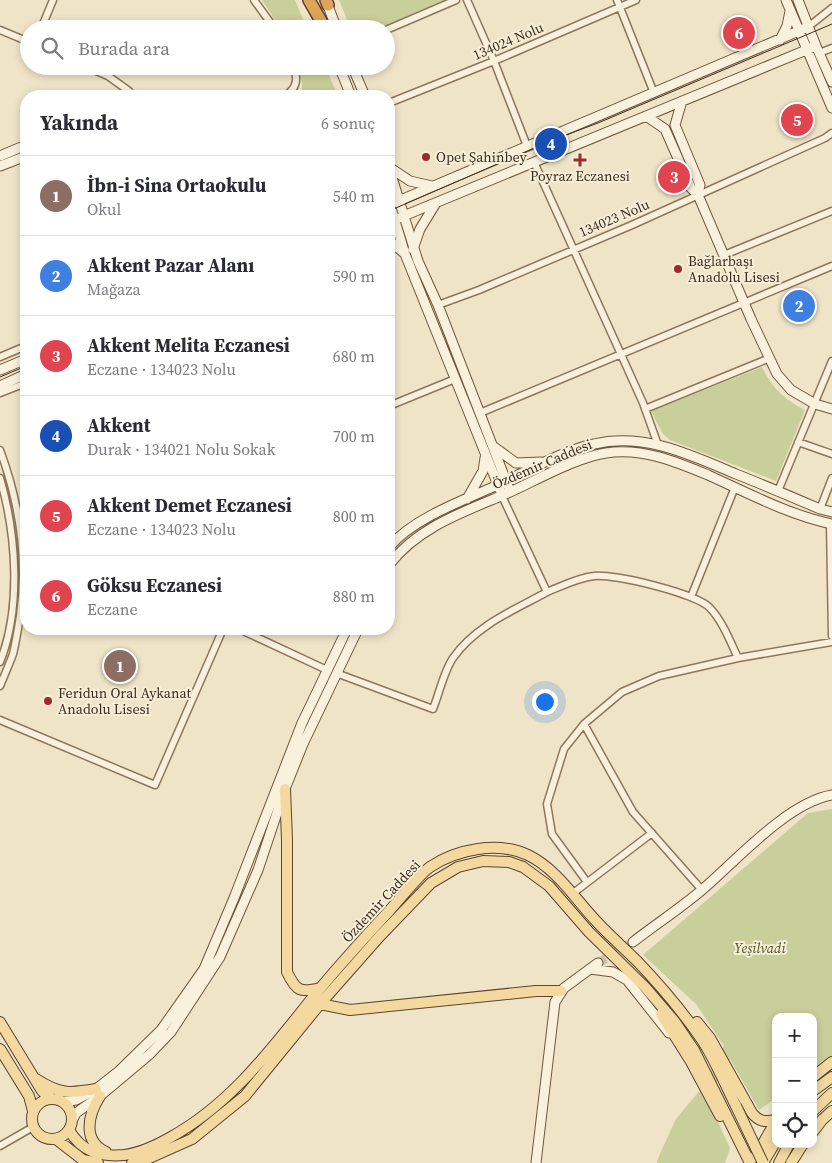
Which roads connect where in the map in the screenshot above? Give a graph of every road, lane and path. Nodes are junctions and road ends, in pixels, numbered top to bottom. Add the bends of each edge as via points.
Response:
1 (54, 0) edge
2 (254, 0) edge
3 (310, 0) edge
4 (456, 0) edge
5 (467, 0) edge
6 (636, 0) edge
7 (786, 0) edge
8 (798, 0) edge
9 (326, 2) edge
10 (618, 3) edge
11 (832, 8) edge
12 (790, 10) junction
13 (45, 20) edge
14 (268, 20) edge
15 (320, 20) edge
16 (333, 20) edge
17 (395, 26) edge
18 (808, 27) junction
19 (0, 30) edge
20 (799, 32) junction
21 (20, 38) edge
22 (780, 40) junction
23 (832, 48) edge
24 (818, 49) junction
25 (807, 50) junction
26 (783, 59) junction
27 (494, 61) junction
28 (816, 72) junction
29 (106, 75) edge
30 (296, 75) edge
31 (343, 75) edge
32 (356, 75) edge
33 (832, 82) edge
34 (128, 90) edge
35 (292, 90) edge
36 (349, 90) edge
37 (362, 90) edge
38 (654, 93) junction
39 (395, 100) edge
40 (682, 101) junction
41 (832, 108) edge
42 (646, 116) junction
43 (832, 133) edge
44 (829, 138) edge
45 (527, 146) junction
46 (20, 148) edge
47 (0, 156) edge
48 (20, 158) edge
49 (534, 162) junction
50 (0, 166) edge
51 (395, 172) edge
52 (432, 186) junction
53 (698, 195) junction
54 (395, 201) edge
55 (436, 203) junction
56 (832, 211) edge
57 (395, 220) edge
58 (395, 245) edge
59 (413, 249) junction
60 (572, 250) junction
61 (405, 254) junction
62 (724, 255) junction
63 (832, 266) edge
64 (744, 303) junction
65 (438, 305) junction
66 (20, 349) edge
67 (621, 354) junction
68 (0, 357) edge
69 (770, 358) junction
70 (832, 361) edge
71 (20, 362) edge
72 (0, 370) edge
73 (20, 377) edge
74 (455, 379) junction
75 (20, 385) edge
76 (0, 386) edge
77 (0, 393) edge
78 (395, 404) edge
79 (815, 404) junction
80 (645, 409) junction
81 (832, 409) edge
82 (480, 413) junction
83 (798, 442) junction
84 (658, 444) junction
85 (493, 447) junction
86 (0, 450) edge
87 (832, 454) edge
88 (485, 455) junction
89 (546, 462) junction
90 (0, 478) edge
91 (832, 478) edge
92 (502, 483) junction
93 (735, 487) junction
94 (778, 491) junction
95 (506, 494) junction
96 (467, 499) junction
97 (820, 509) junction
98 (832, 512) edge
99 (20, 524) edge
100 (831, 524) edge
101 (395, 540) edge
102 (395, 559) edge
103 (547, 592) junction
104 (691, 597) junction
105 (20, 607) edge
106 (220, 635) edge
107 (252, 635) edge
108 (343, 635) edge
109 (355, 635) edge
110 (832, 636) edge
111 (832, 642) edge
112 (738, 658) junction
113 (0, 662) edge
114 (327, 670) junction
115 (336, 673) junction
116 (0, 686) edge
117 (0, 720) edge
118 (584, 724) junction
119 (285, 789) junction
120 (832, 795) edge
121 (652, 833) junction
122 (587, 882) junction
123 (702, 890) junction
124 (572, 894) junction
125 (633, 942) tunnel mouth
126 (598, 963) tunnel mouth
127 (590, 969) junction
128 (650, 975) junction
129 (645, 987) junction
130 (320, 988) junction
131 (562, 991) junction
132 (320, 1004) junction
133 (0, 1022) edge
134 (0, 1050) edge
135 (690, 1060) junction
136 (832, 1062) edge
137 (817, 1074) edge
138 (33, 1077) junction
139 (832, 1077) edge
140 (817, 1088) edge
141 (98, 1092) junction
142 (832, 1093) edge
143 (52, 1099) junction
144 (63, 1102) junction
145 (817, 1107) edge
146 (832, 1111) edge
147 (33, 1112) junction
148 (73, 1119) junction
149 (772, 1121) edge
150 (33, 1127) junction
151 (817, 1127) edge
152 (772, 1128) edge
153 (69, 1130) junction
154 (56, 1139) junction
155 (0, 1146) edge
156 (772, 1148) edge
157 (787, 1148) edge
158 (801, 1148) edge
159 (114, 1156) junction
160 (98, 1163) edge
161 (132, 1163) edge
162 (536, 1163) edge
163 (742, 1163) edge
164 (751, 1163) edge
165 (763, 1163) edge
166 (779, 1163) edge
167 (791, 1163) edge

1 - 13 street
2 - 14 street
3 - 15 highway
4 - 17 street
5 - 27 street
6 - 10 street, 134024 Nolu
7 - 12 main road
8 - 18 main road
9 - 16 main road
10 - 27 street, 134024 Nolu
10 - 38 street
11 - 18 street
12 - 20 main road
12 - 22 main road
18 - 20 main road
18 - 24 main road
19 - 21 street
20 - 22 main road
20 - 25 main road
22 - 38 main road
23 - 24 street
24 - 25 main road
24 - 33 main road
25 - 26 main road
25 - 28 main road
26 - 28 main road via 803,61
26 - 40 main road
27 - 39 street, 134024 Nolu
27 - 45 street
28 - 41 main road
29 - 34 street
30 - 35 street via 296,87
31 - 36 main road
32 - 37 main road
38 - 45 main road
40 - 42 main road
40 - 53 main road via 675,125 700,185
42 - 49 main road
42 - 53 main road via 665,129 691,188
43 - 44 street, 134023 Nolu
44 - 53 street, 134023 Nolu
45 - 52 main road
46 - 47 main road
48 - 50 main road
49 - 55 main road
49 - 60 street
51 - 52 main road via 410,181
52 - 54 main road
53 - 60 street, 134023 Nolu
53 - 62 main road
55 - 57 main road
55 - 59 main road via 420,229
56 - 62 street
57 - 59 main road
57 - 61 main road
58 - 61 main road
59 - 65 main road
60 - 65 street, 134023 Nolu
60 - 67 street
61 - 74 main road
62 - 64 main road
63 - 64 street
64 - 67 street
64 - 69 main road
65 - 82 main road
66 - 68 street
67 - 80 street
67 - 82 street
69 - 79 main road via 777,374 791,390
69 - 80 street
70 - 79 street
71 - 72 main road
73 - 76 main road
74 - 78 street
74 - 88 main road
75 - 77 street
79 - 81 main road
79 - 83 street
80 - 84 street
82 - 85 main road
83 - 87 street
83 - 94 street
84 - 89 main road, Özdemir Caddesi via 608,441 584,446
84 - 94 main road, Özdemir Caddesi
85 - 89 main road via 516,463
85 - 92 main road
86 - 99 street
88 - 92 main road
88 - 96 main road via 484,472
89 - 92 main road, Özdemir Caddesi
90 - 113 street via 10,520 14,564 9,625
91 - 97 street
92 - 95 main road
92 - 96 main road, Özdemir Caddesi
93 - 95 main road, Özdemir Caddesi via 670,460 631,452 588,457
93 - 100 main road, Özdemir Caddesi via 805,517
93 - 104 street
94 - 97 main road, Özdemir Caddesi
95 - 102 main road, Özdemir Caddesi via 433,526
95 - 103 street
96 - 101 main road, Özdemir Caddesi
97 - 98 main road, Özdemir Caddesi
100 - 110 street
103 - 104 street via 595,575 611,576
103 - 115 street via 478,631 463,646 452,660 433,708
104 - 112 street via 710,607
105 - 116 street via 13,654
106 - 117 street via 155,785
107 - 114 street
108 - 114 main road
109 - 115 main road
111 - 112 street
112 - 118 street via 659,676 622,692
114 - 141 main road via 302,723 204,969 161,1030
115 - 119 main road
118 - 121 street via 633,812
118 - 122 street via 564,749 547,804 552,834
119 - 130 main road via 287,972 293,985 299,989 306,992
119 - 141 main road via 258,870 220,957 171,1032 150,1054
120 - 123 main road via 788,816
121 - 122 street
121 - 123 street
122 - 124 street
123 - 125 main road
124 - 128 main road, Özdemir Caddesi
124 - 130 main road, Özdemir Caddesi via 550,868 528,855 511,849 460,852 429,868
126 - 127 main road
127 - 131 main road
127 - 135 main road via 613,972 627,980
128 - 149 main road via 673,993 710,1038 757,1120
128 - 165 main road, Özdemir Caddesi, bridge via 703,1042
129 - 132 main road, Özdemir Caddesi via 589,932 549,886 523,867 509,862 483,861 458,867 431,883
129 - 135 main road
129 - 164 main road, Özdemir Caddesi via 694,1050
130 - 159 main road, Özdemir Caddesi via 251,1074 206,1115 153,1147
131 - 132 main road via 350,1010
131 - 162 main road via 555,1002
132 - 161 main road, Özdemir Caddesi via 245,1096 192,1138
133 - 138 main road
134 - 147 main road via 29,1096
135 - 163 main road
136 - 137 main road
138 - 141 main road via 49,1087 71,1093
138 - 143 main road
139 - 140 main road
141 - 144 main road
141 - 148 main road
141 - 159 main road via 90,1118 91,1137 98,1148
142 - 145 main road
143 - 144 main road
143 - 147 main road via 40,1102
144 - 148 main road
146 - 151 main road
147 - 150 main road
148 - 153 main road
150 - 154 main road via 41,1136
150 - 155 street
152 - 164 main road
153 - 154 main road
153 - 159 main road, Özdemir Caddesi via 76,1141 89,1151
154 - 160 main road via 83,1160
156 - 165 main road
157 - 166 main road
158 - 167 main road

